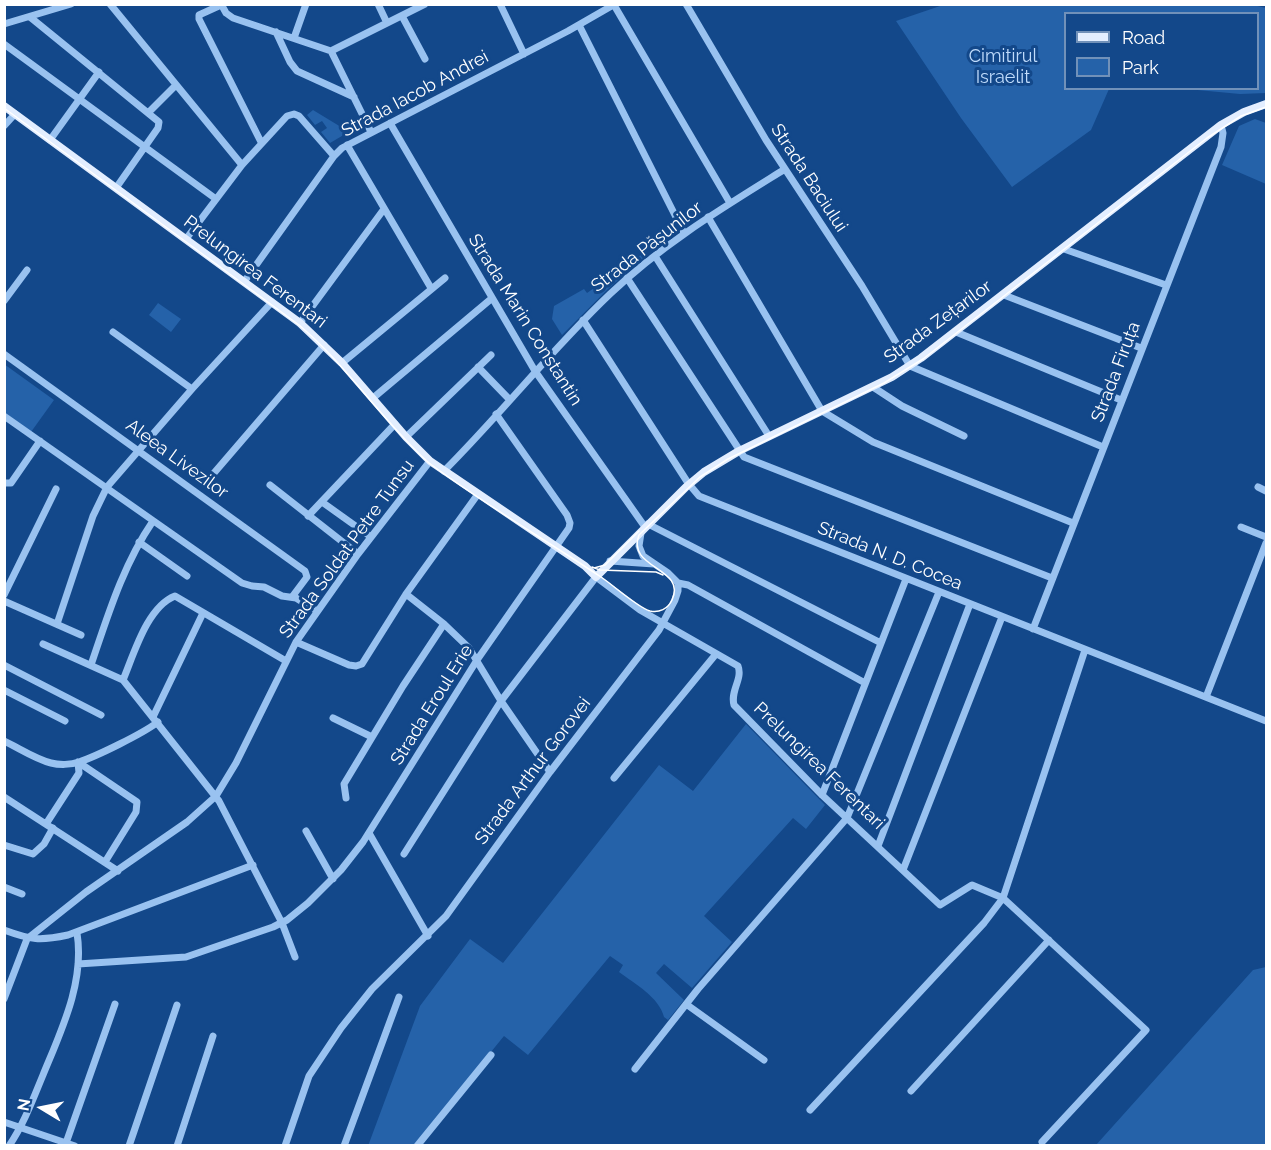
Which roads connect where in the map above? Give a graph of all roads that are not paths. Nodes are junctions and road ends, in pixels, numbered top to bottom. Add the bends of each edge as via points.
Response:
1 (71, 4) edge
2 (110, 4) edge
3 (306, 4) edge
4 (378, 4) edge
5 (425, 4) edge
6 (500, 4) edge
7 (686, 4) edge
8 (221, 5) edge
9 (614, 5) edge
10 (30, 16) junction
11 (402, 16) junction
12 (387, 23) junction
13 (4, 24) edge
14 (579, 25) junction
15 (276, 33) junction
16 (294, 38) junction
17 (4, 44) edge
18 (332, 51) junction
19 (524, 54) junction
20 (426, 59) dead end
21 (99, 72) junction
22 (175, 86) junction
23 (354, 97) junction
24 (79, 99) junction
25 (1266, 104) edge
26 (4, 106) edge
27 (149, 112) junction
28 (15, 114) junction
29 (390, 123) junction
30 (1221, 125) junction
31 (4, 126) edge
32 (371, 132) junction
33 (50, 140) junction
34 (261, 142) junction
35 (347, 145) junction
36 (146, 147) junction
37 (334, 156) junction
38 (242, 165) junction
39 (785, 169) junction
40 (116, 188) junction
41 (216, 199) junction
42 (730, 203) junction
43 (384, 208) junction
44 (708, 217) junction
45 (684, 233) junction
46 (186, 239) junction
47 (1064, 249) junction
48 (655, 256) junction
49 (27, 270) dead end
50 (445, 278) dead end
51 (627, 278) junction
52 (244, 282) junction
53 (1166, 285) junction
54 (431, 288) junction
55 (1004, 295) junction
56 (491, 299) junction
57 (4, 302) edge
58 (272, 302) junction
59 (583, 320) junction
60 (300, 323) junction
61 (113, 332) dead end
62 (956, 332) junction
63 (324, 345) junction
64 (1141, 348) junction
65 (4, 354) edge
66 (491, 355) dead end
67 (342, 363) junction
68 (910, 366) junction
69 (478, 367) junction
70 (535, 371) junction
71 (873, 387) junction
72 (192, 389) junction
73 (373, 398) junction
74 (509, 399) junction
75 (1121, 400) junction
76 (822, 411) junction
77 (496, 414) junction
78 (4, 416) edge
79 (395, 424) junction
80 (769, 436) junction
81 (964, 436) dead end
82 (406, 437) junction
83 (40, 441) junction
84 (1103, 447) junction
85 (138, 450) junction
86 (739, 451) junction
87 (430, 461) junction
88 (444, 471) junction
89 (214, 473) dead end
90 (4, 483) edge
91 (689, 484) junction
92 (270, 485) dead end
93 (107, 487) junction
94 (1258, 487) dead end
95 (56, 489) dead end
96 (1266, 490) edge
97 (478, 494) junction
98 (322, 502) junction
99 (308, 516) junction
100 (153, 521) junction
101 (1073, 523) junction
102 (645, 527) junction
103 (1241, 527) dead end
104 (371, 537) junction
105 (1266, 537) edge
106 (139, 542) junction
107 (1266, 543) edge
108 (557, 546) junction
109 (358, 554) junction
110 (610, 561) junction
111 (654, 564) junction
112 (585, 566) junction
113 (187, 576) dead end
114 (596, 577) junction
115 (1052, 578) junction
116 (906, 579) junction
117 (678, 583) junction
118 (939, 592) junction
119 (4, 594) edge
120 (406, 594) junction
121 (292, 597) junction
122 (4, 601) edge
123 (970, 604) junction
124 (318, 611) junction
125 (203, 613) junction
126 (1002, 617) junction
127 (57, 624) junction
128 (444, 624) junction
129 (662, 624) junction
130 (1033, 629) junction
131 (81, 635) dead end
132 (296, 642) junction
133 (881, 643) junction
134 (43, 644) dead end
135 (1085, 650) junction
136 (717, 654) junction
137 (477, 660) junction
138 (285, 661) junction
139 (91, 664) junction
140 (4, 665) edge
141 (123, 680) junction
142 (866, 683) junction
143 (4, 690) edge
144 (1206, 697) junction
145 (501, 701) junction
146 (101, 715) dead end
147 (333, 718) dead end
148 (155, 719) junction
149 (65, 721) dead end
150 (1266, 721) edge
151 (372, 737) junction
152 (4, 741) edge
153 (74, 763) junction
154 (550, 772) junction
155 (614, 778) dead end
156 (822, 795) junction
157 (216, 796) junction
158 (4, 797) edge
159 (346, 798) dead end
160 (847, 818) junction
161 (50, 826) junction
162 (306, 831) dead end
163 (369, 833) junction
164 (4, 844) edge
165 (878, 846) junction
166 (404, 855) dead end
167 (105, 862) junction
168 (253, 865) junction
169 (903, 870) junction
170 (118, 871) junction
171 (333, 879) junction
172 (4, 887) edge
173 (22, 894) dead end
174 (1003, 898) junction
175 (282, 923) junction
176 (4, 930) edge
177 (77, 933) junction
178 (428, 936) junction
179 (27, 939) junction
180 (1049, 940) junction
181 (295, 957) dead end
182 (78, 964) junction
183 (399, 997) dead end
184 (4, 999) edge
185 (115, 1004) dead end
186 (686, 1004) junction
187 (177, 1005) dead end
188 (213, 1036) dead end
189 (491, 1054) dead end
190 (764, 1060) dead end
191 (635, 1070) dead end
192 (911, 1091) dead end
193 (810, 1110) dead end
194 (4, 1122) edge
195 (21, 1128) junction
196 (1042, 1142) dead end
197 (63, 1144) edge
198 (9, 1146) edge
199 (75, 1146) edge
200 (129, 1146) edge
201 (177, 1146) edge
202 (285, 1146) edge
203 (344, 1146) edge
204 (417, 1146) edge

1 - 10 street
2 - 22 street
3 - 16 street
4 - 12 street
5 - 11 street
6 - 19 street
7 - 39 street, Strada Baciului
8 - 15 street via 233,18
8 - 34 street via 199,19
9 - 14 street, Strada Iacob Andrei
9 - 42 street
10 - 13 street
10 - 21 street
11 - 12 street
11 - 20 street
12 - 18 street
14 - 19 street, Strada Iacob Andrei
14 - 45 street
15 - 16 street
15 - 23 street via 297,71
16 - 18 street
17 - 24 street
18 - 23 street
19 - 29 street, Strada Iacob Andrei
21 - 24 street
21 - 27 street
22 - 27 street
22 - 38 street
23 - 32 street
24 - 33 street
24 - 36 street
25 - 30 main road, Strada Zețarilor
26 - 28 main road, Prelungirea Ferentari
27 - 36 street via 160,125
28 - 31 street
28 - 33 main road, Prelungirea Ferentari
29 - 32 street, Strada Iacob Andrei
29 - 56 street, Strada Marin Constantin
30 - 47 main road, Strada Zețarilor
30 - 53 street, Strada Firuța via 1221,147
32 - 35 street, Strada Iacob Andrei
33 - 40 main road, Prelungirea Ferentari
34 - 37 street, Strada Iacob Andrei via 283,119 294,114
34 - 38 street, Strada Iacob Andrei
35 - 37 street, Strada Iacob Andrei
35 - 43 street
36 - 40 street
36 - 41 street
37 - 52 street
38 - 41 street, Strada Iacob Andrei
39 - 42 street, Strada Pășunilor
39 - 68 street, Strada Baciului
40 - 46 main road, Prelungirea Ferentari
41 - 46 street, Strada Iacob Andrei
42 - 44 street, Strada Pășunilor
43 - 54 street
43 - 60 street
44 - 45 street, Strada Pășunilor
44 - 76 street
45 - 48 street, Strada Pășunilor
46 - 52 main road, Prelungirea Ferentari
47 - 53 street
47 - 55 main road, Strada Zețarilor
48 - 51 street, Strada Pășunilor
48 - 80 street
49 - 57 street
50 - 54 street
51 - 59 street, Strada Pășunilor
51 - 86 street
52 - 58 main road, Prelungirea Ferentari
53 - 64 street, Strada Firuța
54 - 67 street
55 - 62 main road, Strada Zețarilor
55 - 64 street
56 - 70 street, Strada Marin Constantin
56 - 73 street
58 - 60 main road, Prelungirea Ferentari
58 - 72 street
59 - 70 street, Strada Pășunilor
59 - 91 street
60 - 63 main road, Prelungirea Ferentari
61 - 72 street
62 - 68 main road, Strada Zețarilor
62 - 75 street
63 - 67 main road, Prelungirea Ferentari
63 - 89 street
64 - 75 street, Strada Firuța
65 - 85 street, Aleea Livezilor
66 - 69 street
67 - 73 main road, Prelungirea Ferentari
68 - 71 main road, Strada Zețarilor
68 - 84 street
69 - 74 street
69 - 82 street
70 - 74 street, Strada Pășunilor
70 - 102 street, Strada Marin Constantin
71 - 76 main road, Strada Zețarilor
71 - 81 street
72 - 85 street
73 - 79 main road, Prelungirea Ferentari
74 - 77 street, Strada Pășunilor
75 - 84 street, Strada Firuța
76 - 80 main road, Strada Zețarilor
76 - 101 street via 873,442
77 - 88 street, Strada Pășunilor
77 - 108 street, Strada Eroul Erie via 569,519 569,528
78 - 83 street
79 - 82 main road, Prelungirea Ferentari
79 - 98 street
80 - 86 main road, Strada Zețarilor
82 - 87 main road, Prelungirea Ferentari
83 - 90 street via 11,483
83 - 93 street
84 - 101 street, Strada Firuța
85 - 93 street
85 - 121 street, Aleea Livezilor via 305,571 307,577
86 - 91 main road, Strada Zețarilor
86 - 115 street via 748,459
87 - 88 main road, Prelungirea Ferentari
87 - 104 street, Strada Soldat Petre Tunsu
88 - 97 main road, Prelungirea Ferentari
91 - 102 main road, Strada Zețarilor
91 - 116 street, Strada N. D. Cocea via 697,494 713,502
92 - 99 street
93 - 100 street
93 - 127 street via 93,516
94 - 96 street
95 - 119 street
97 - 108 main road, Prelungirea Ferentari
97 - 120 street
98 - 99 street
98 - 104 street
99 - 109 street
100 - 106 street
100 - 121 street via 242,583
101 - 115 street, Strada Firuța
102 - 110 main road, Strada Zețarilor
102 - 111 street via 639,548
102 - 133 street, Strada Marin Constantin
103 - 105 street
104 - 109 street, Strada Soldat Petre Tunsu
106 - 113 street
106 - 139 street via 118,587
107 - 144 street
108 - 112 main road, Prelungirea Ferentari
108 - 137 street, Strada Eroul Erie
109 - 124 street, Strada Soldat Petre Tunsu
110 - 111 street
110 - 112 main road
110 - 114 main road, Strada Zețarilor
111 - 117 street
112 - 114 main road, Prelungirea Ferentari
114 - 129 street, Prelungirea Ferentari
114 - 145 street
115 - 130 street, Strada Firuța
116 - 118 street, Strada N. D. Cocea
116 - 133 street
117 - 129 street, Strada Arthur Gorovei via 678,595
117 - 142 street
118 - 123 street, Strada N. D. Cocea
118 - 160 street
120 - 128 street
120 - 132 street via 359,666
121 - 124 street
122 - 127 street
123 - 126 street, Strada N. D. Cocea
123 - 165 street
124 - 132 street, Strada Soldat Petre Tunsu
125 - 138 street
125 - 141 street via 175,596 164,602 153,612
125 - 148 street
126 - 130 street, Strada N. D. Cocea
126 - 169 street
127 - 131 street
128 - 137 street
128 - 151 street
129 - 136 street, Prelungirea Ferentari
129 - 154 street, Strada Arthur Gorovei
130 - 135 street, Strada N. D. Cocea
132 - 138 street, Strada Soldat Petre Tunsu
133 - 142 street
134 - 139 street
135 - 144 street, Strada N. D. Cocea
135 - 174 street
136 - 155 street
136 - 156 street, Prelungirea Ferentari via 739,668 732,696 734,705
137 - 145 street
137 - 163 street, Strada Eroul Erie
138 - 157 street, Strada Soldat Petre Tunsu
139 - 141 street
140 - 146 street
141 - 148 street
142 - 156 street
143 - 149 street
144 - 150 street, Strada N. D. Cocea
145 - 154 street
145 - 166 street
147 - 151 street
148 - 153 street via 144,731
148 - 157 street
151 - 159 street via 344,784
152 - 153 street via 42,760
153 - 161 street via 79,773
153 - 167 street via 137,802 136,812
154 - 178 street, Strada Arthur Gorovei
156 - 160 street, Prelungirea Ferentari
157 - 168 street
157 - 170 street, Strada Soldat Petre Tunsu via 187,822
158 - 161 street
160 - 165 street, Prelungirea Ferentari
160 - 186 street
161 - 164 street via 44,844 33,854
161 - 167 street
162 - 171 street
163 - 171 street, Strada Eroul Erie
163 - 178 street
165 - 169 street, Prelungirea Ferentari
167 - 170 street
168 - 175 street
168 - 177 street
169 - 174 street, Prelungirea Ferentari via 940,905 972,885
170 - 179 street, Strada Soldat Petre Tunsu
171 - 175 street, Strada Eroul Erie
172 - 173 street
174 - 180 street
174 - 193 street
175 - 181 street
175 - 182 street, Strada Eroul Erie via 186,957
176 - 179 street
177 - 179 street
177 - 182 street
178 - 202 street, Strada Arthur Gorovei via 367,994 321,1057 309,1076
179 - 184 street
180 - 192 street
180 - 196 street via 1146,1030
182 - 195 street via 60,1032
183 - 203 street
185 - 197 street
186 - 190 street
186 - 191 street
187 - 200 street
188 - 201 street
189 - 204 street
194 - 195 street
195 - 197 street
195 - 198 street
197 - 199 street

